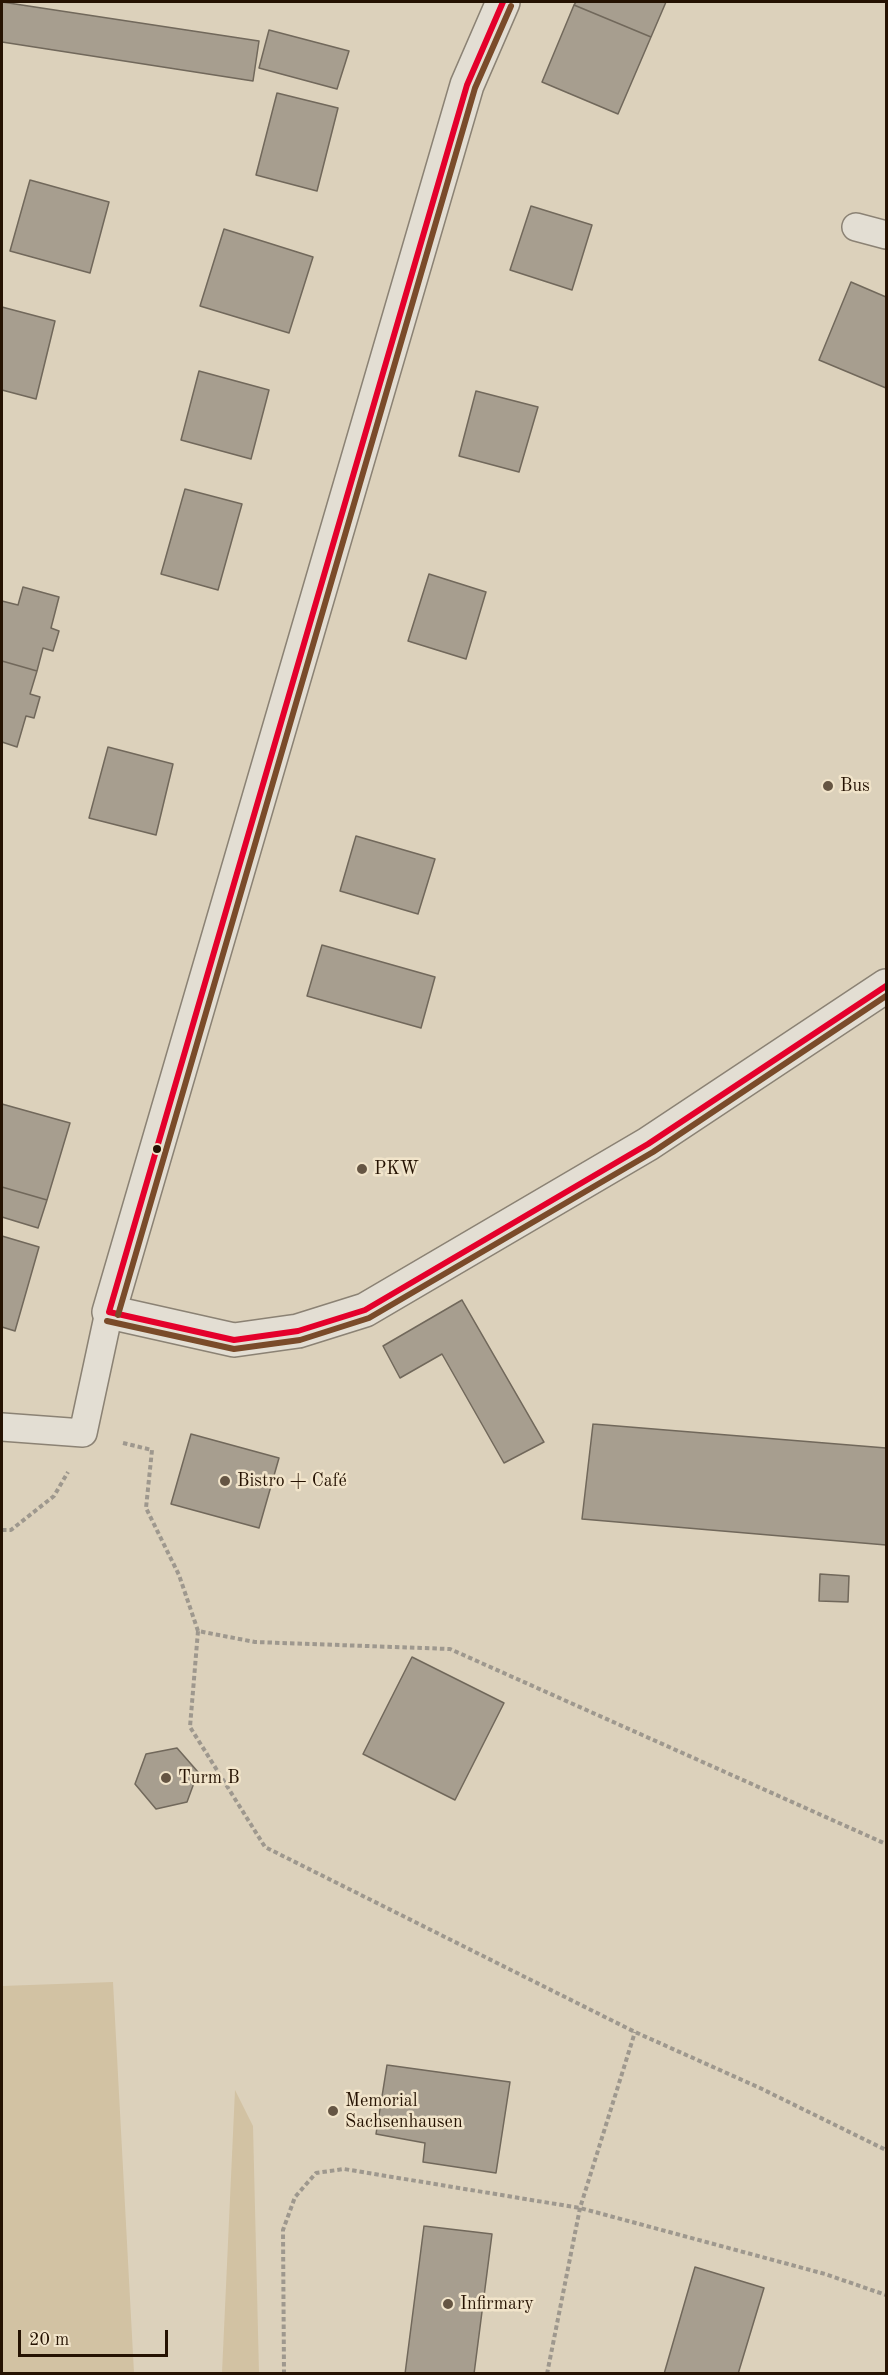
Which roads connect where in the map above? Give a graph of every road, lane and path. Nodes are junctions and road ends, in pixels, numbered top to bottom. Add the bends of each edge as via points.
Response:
1 (503, 2) edge
2 (856, 227) dead end
3 (886, 235) edge
4 (886, 986) edge
5 (109, 1312) junction
6 (2, 1427) edge
7 (83, 1433) junction
8 (71, 1468) dead end
9 (2, 1530) edge
10 (198, 1631) junction
11 (886, 1844) edge
12 (635, 2032) junction
13 (886, 2150) edge
14 (579, 2208) junction
15 (886, 2295) edge
16 (284, 2373) edge
17 (547, 2373) edge

1 - 5 street via 464,97
2 - 3 lane
4 - 5 street via 648,1144 365,1310 298,1331 234,1340
5 - 7 lane
6 - 7 lane
7 - 10 path via 152,1450 146,1508 179,1575
8 - 9 path via 54,1496 11,1530
10 - 11 path via 255,1642 450,1649
10 - 12 path via 190,1727 265,1846
12 - 13 path
12 - 14 path
14 - 15 path via 825,2274
14 - 16 path via 344,2169 316,2173 295,2197 283,2230
14 - 17 path

